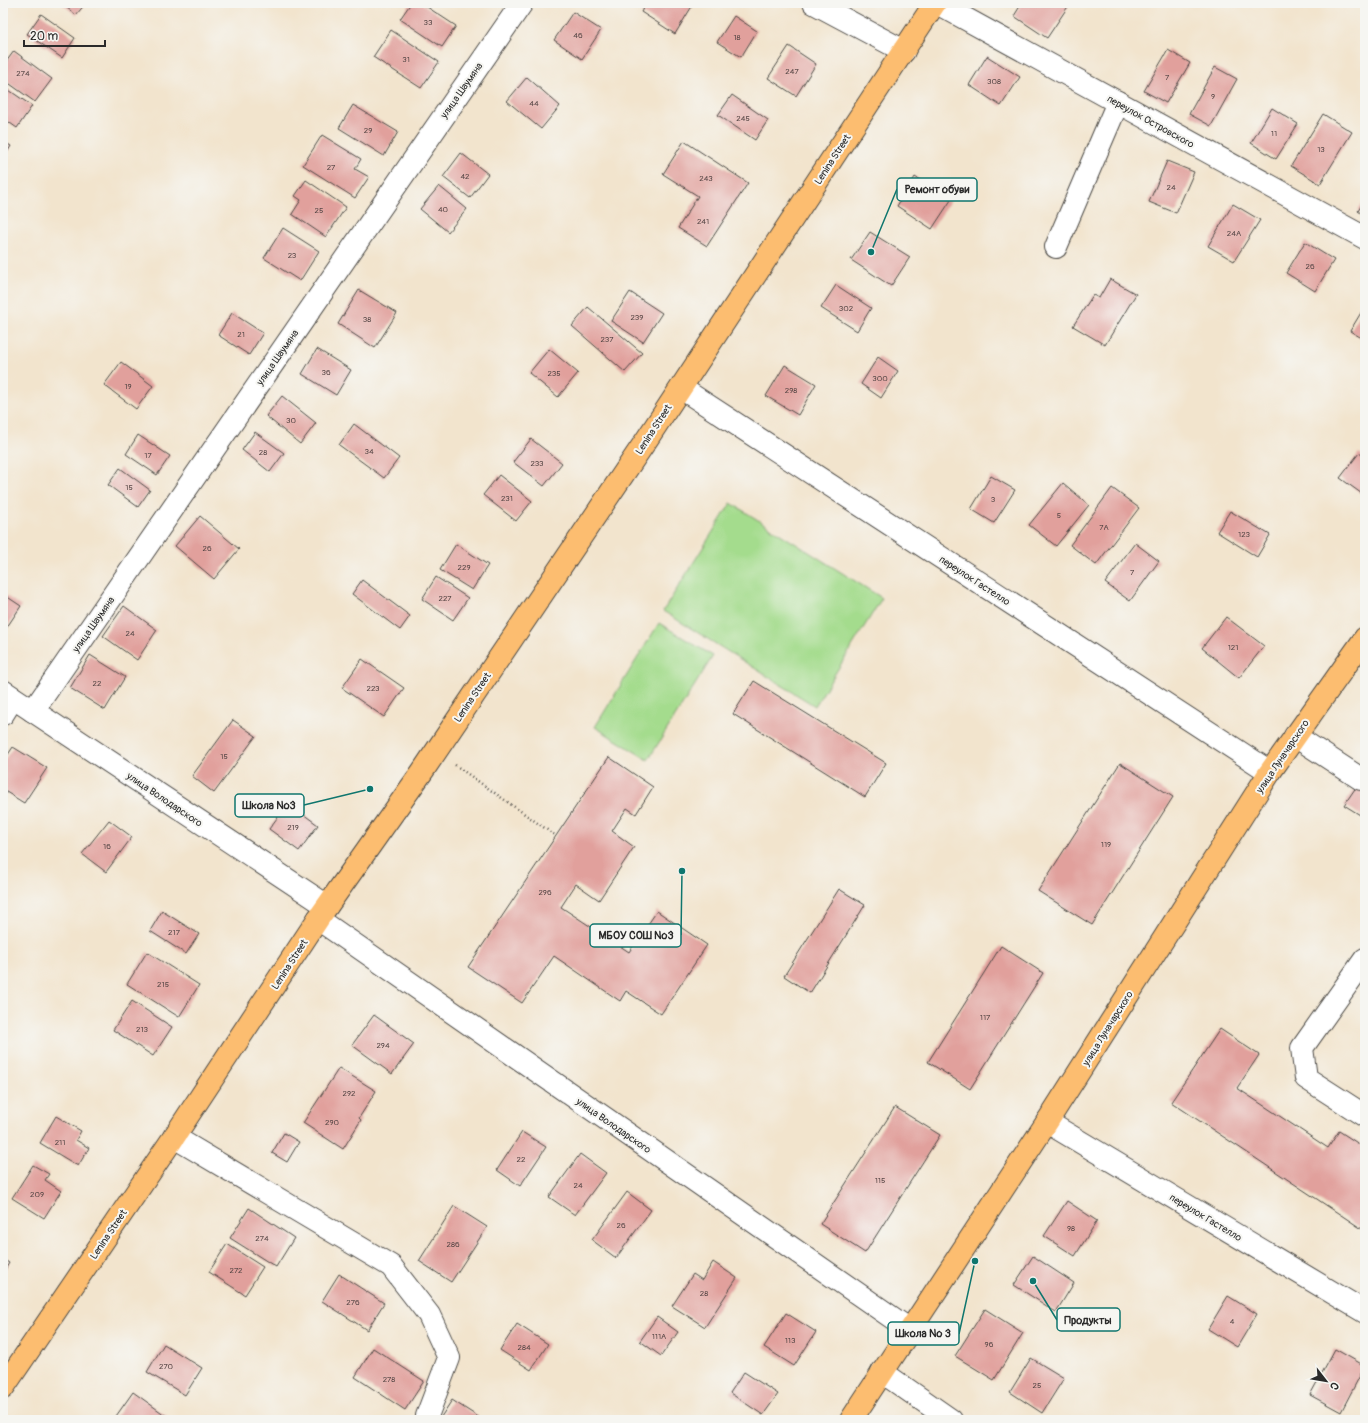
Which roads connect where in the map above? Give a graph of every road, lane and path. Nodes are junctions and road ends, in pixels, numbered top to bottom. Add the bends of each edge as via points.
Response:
1 (522, 3) edge
2 (814, 3) edge
3 (936, 3) edge
4 (904, 51) junction
5 (1118, 102) junction
6 (1365, 238) edge
7 (1056, 247) dead end
8 (681, 388) junction
9 (1365, 638) edge
10 (6, 701) edge
11 (33, 711) junction
12 (1295, 736) junction
13 (435, 751) junction
14 (1270, 772) junction
15 (1361, 779) dead end
16 (556, 836) dead end
17 (323, 913) junction
18 (1365, 959) edge
19 (1365, 1116) edge
20 (1047, 1122) junction
21 (174, 1137) junction
22 (1365, 1312) edge
23 (910, 1330) junction
24 (882, 1372) junction
25 (3, 1388) edge
26 (427, 1416) dead end
27 (851, 1420) edge
28 (951, 1420) edge

1 - 11 street, улица Шаумяна
2 - 4 street
3 - 4 main road, Lenina Street
3 - 5 street, переулок Островского
4 - 8 main road, Lenina Street
5 - 6 street, переулок Островского
5 - 7 street
8 - 13 main road, Lenina Street
8 - 14 street, переулок Гастелло
9 - 12 main road, улица Луначарского
10 - 11 street, улица Володарского
11 - 17 street, улица Володарского
12 - 14 main road, улица Луначарского
12 - 15 street
13 - 16 path
13 - 17 main road, Lenina Street
14 - 20 main road, улица Луначарского
17 - 21 main road, Lenina Street
17 - 23 street, улица Володарского
18 - 19 street via 1302,1048 1306,1078
20 - 22 street, переулок Гастелло
20 - 23 main road, улица Луначарского
21 - 25 main road, Lenina Street
21 - 26 street via 391,1266 429,1315 449,1358
23 - 24 main road, улица Луначарского
24 - 27 main road, улица Луначарского
24 - 28 street

